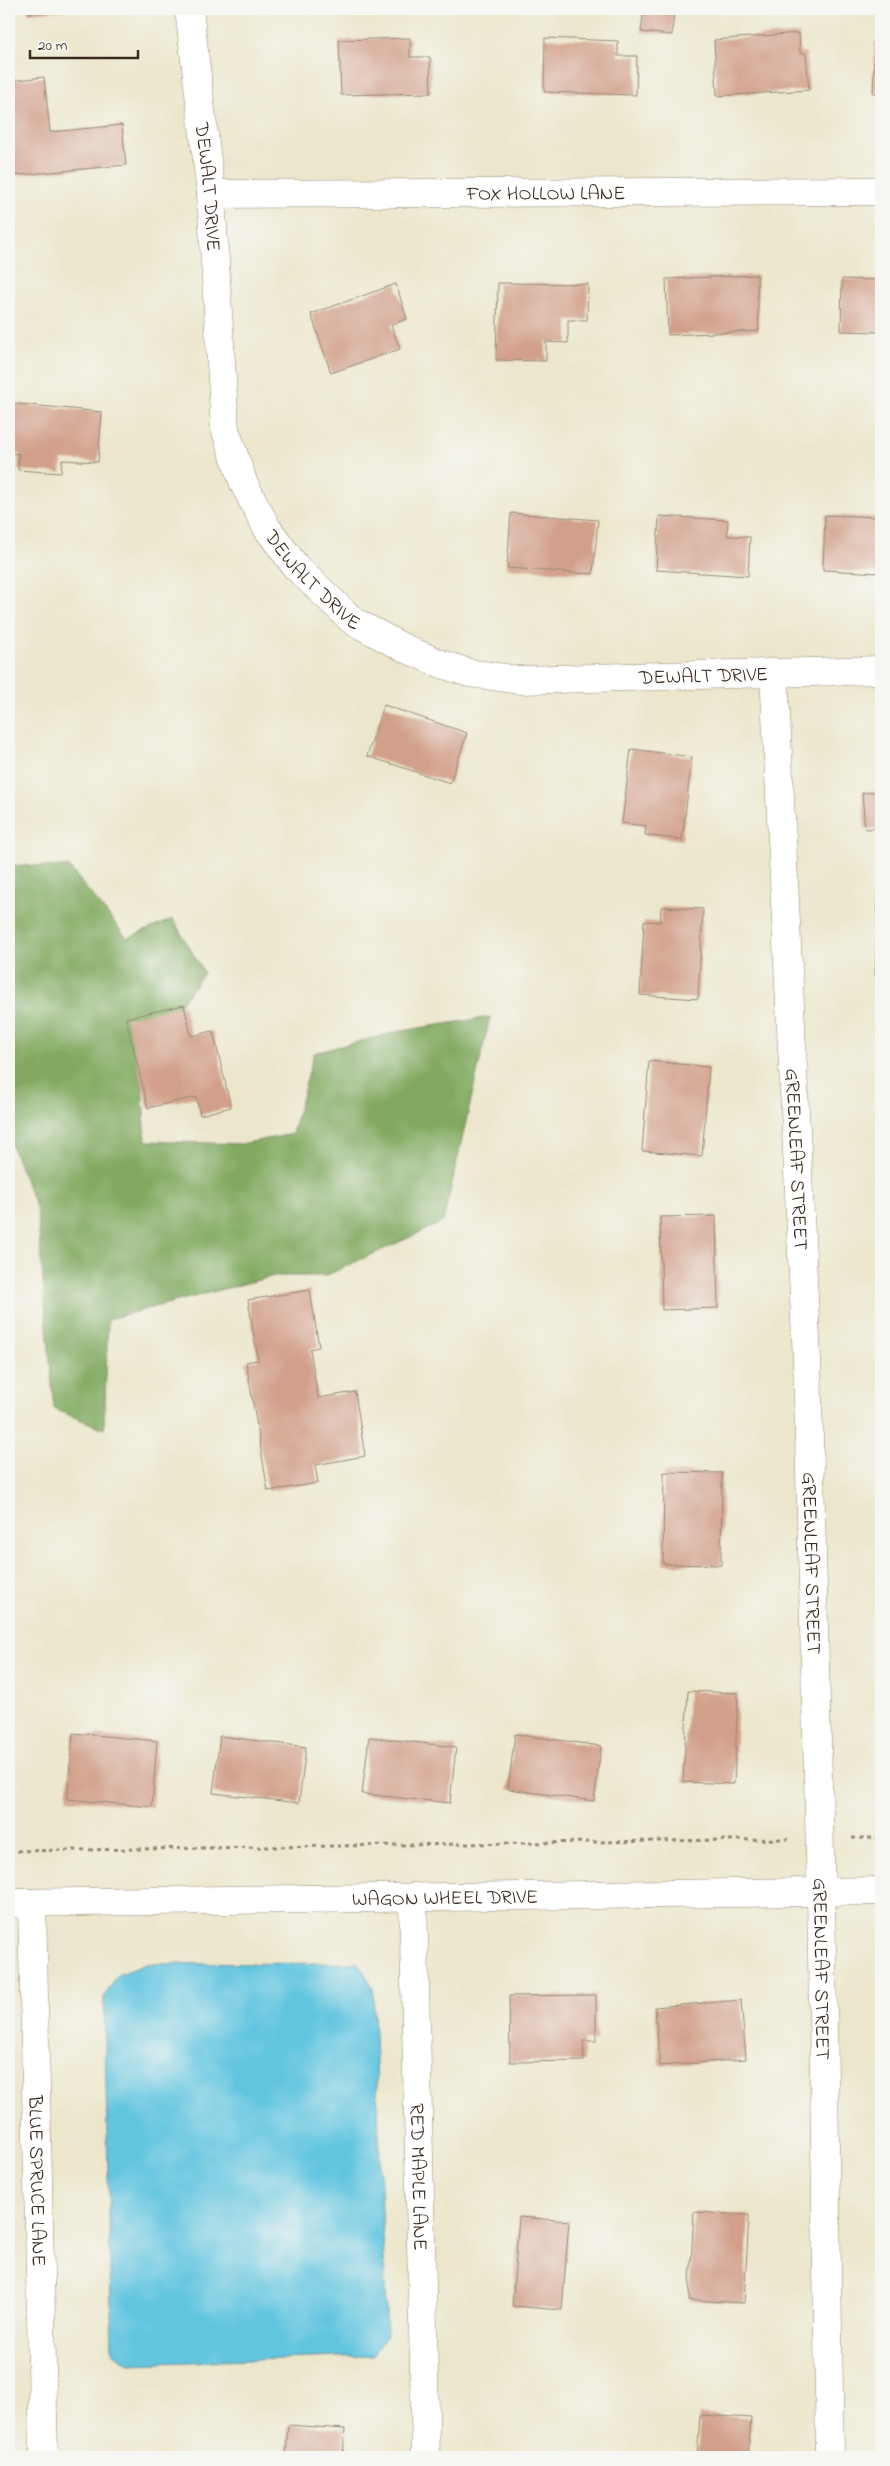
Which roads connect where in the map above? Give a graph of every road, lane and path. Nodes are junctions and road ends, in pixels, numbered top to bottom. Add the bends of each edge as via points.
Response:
1 (189, 9) edge
2 (881, 191) edge
3 (211, 194) junction
4 (881, 670) edge
5 (774, 672) junction
6 (864, 1838) dead end
7 (881, 1838) edge
8 (774, 1839) dead end
9 (9, 1851) edge
10 (881, 1890) edge
11 (821, 1892) junction
12 (413, 1897) junction
13 (20, 1903) edge
14 (44, 2457) edge
15 (426, 2457) edge
16 (830, 2457) edge

1 - 3 street, DEWALT DRIVE
2 - 3 street, FOX HOLLOW LANE
3 - 5 street, DEWALT DRIVE via 225,429 244,484 268,528 296,567 353,621 439,663 469,673 520,680
4 - 5 street, DEWALT DRIVE
5 - 11 street, GREENLEAF STREET via 807,1360
6 - 7 path
8 - 9 path
10 - 11 street, WAGON WHEEL DRIVE
11 - 12 street, WAGON WHEEL DRIVE
11 - 16 street, GREENLEAF STREET
12 - 13 street, WAGON WHEEL DRIVE
12 - 15 street, RED MAPLE LANE
13 - 14 street, BLUE SPRUCE LANE

